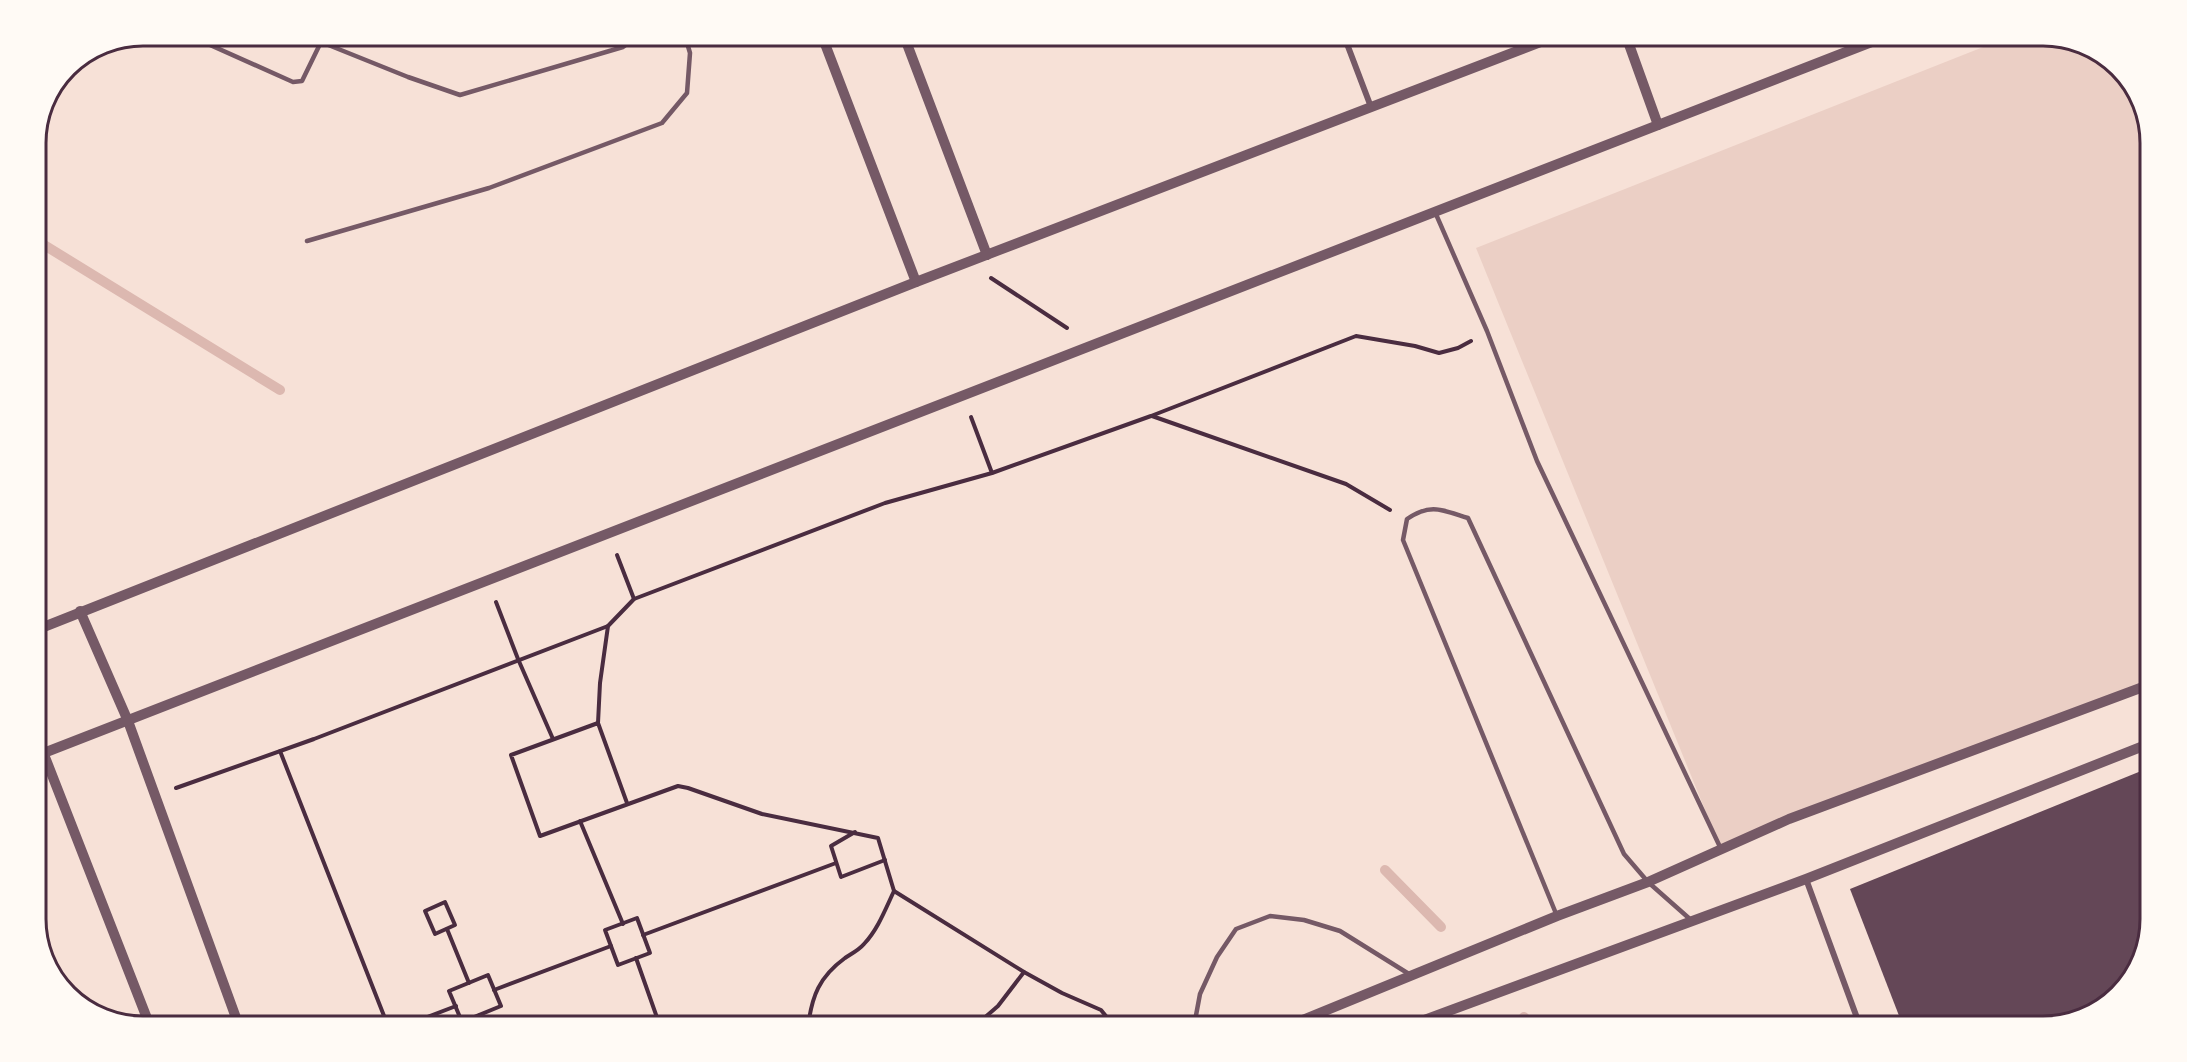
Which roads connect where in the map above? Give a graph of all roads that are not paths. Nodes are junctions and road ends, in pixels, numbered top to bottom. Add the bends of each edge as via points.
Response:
1 (212, 46) edge
2 (319, 46) edge
3 (331, 46) edge
4 (624, 46) edge
5 (688, 46) edge
6 (826, 46) edge
7 (908, 46) edge
8 (1348, 46) edge
9 (1530, 46) edge
10 (1630, 46) edge
11 (1861, 46) edge
12 (1371, 107) junction
13 (1658, 125) junction
14 (1435, 212) junction
15 (307, 241) dead end
16 (987, 255) junction
17 (916, 282) junction
18 (80, 611) junction
19 (47, 625) edge
20 (2140, 688) edge
21 (128, 721) junction
22 (2140, 747) edge
23 (47, 753) edge
24 (47, 770) edge
25 (1721, 849) junction
26 (1806, 879) junction
27 (1648, 882) junction
28 (1557, 916) junction
29 (1692, 922) junction
30 (1412, 975) junction
31 (146, 1016) edge
32 (235, 1016) edge
33 (1196, 1016) edge
34 (1312, 1016) edge
35 (1435, 1016) edge
36 (1856, 1016) edge

1 - 2 lane via 293,82 302,81
3 - 4 lane via 460,95
5 - 15 lane via 687,93 662,123 489,188
6 - 17 street
7 - 16 street
8 - 12 street
9 - 12 street
10 - 13 street
11 - 13 street
12 - 16 street
13 - 14 street
14 - 21 street
14 - 25 lane via 1487,331 1537,461
16 - 17 street
17 - 18 street
18 - 19 street
18 - 21 street
20 - 25 street via 1789,819
21 - 23 street
21 - 32 street
22 - 26 street
24 - 31 street
25 - 27 street
26 - 29 street
26 - 36 street
27 - 28 street
27 - 28 lane via 1624,854 1468,518 1440,509 1420,511 1407,519 1403,540
27 - 29 lane
28 - 30 street
29 - 35 street
30 - 33 lane via 1340,931 1304,920 1270,916 1236,929 1229,938 1200,994
30 - 34 street

